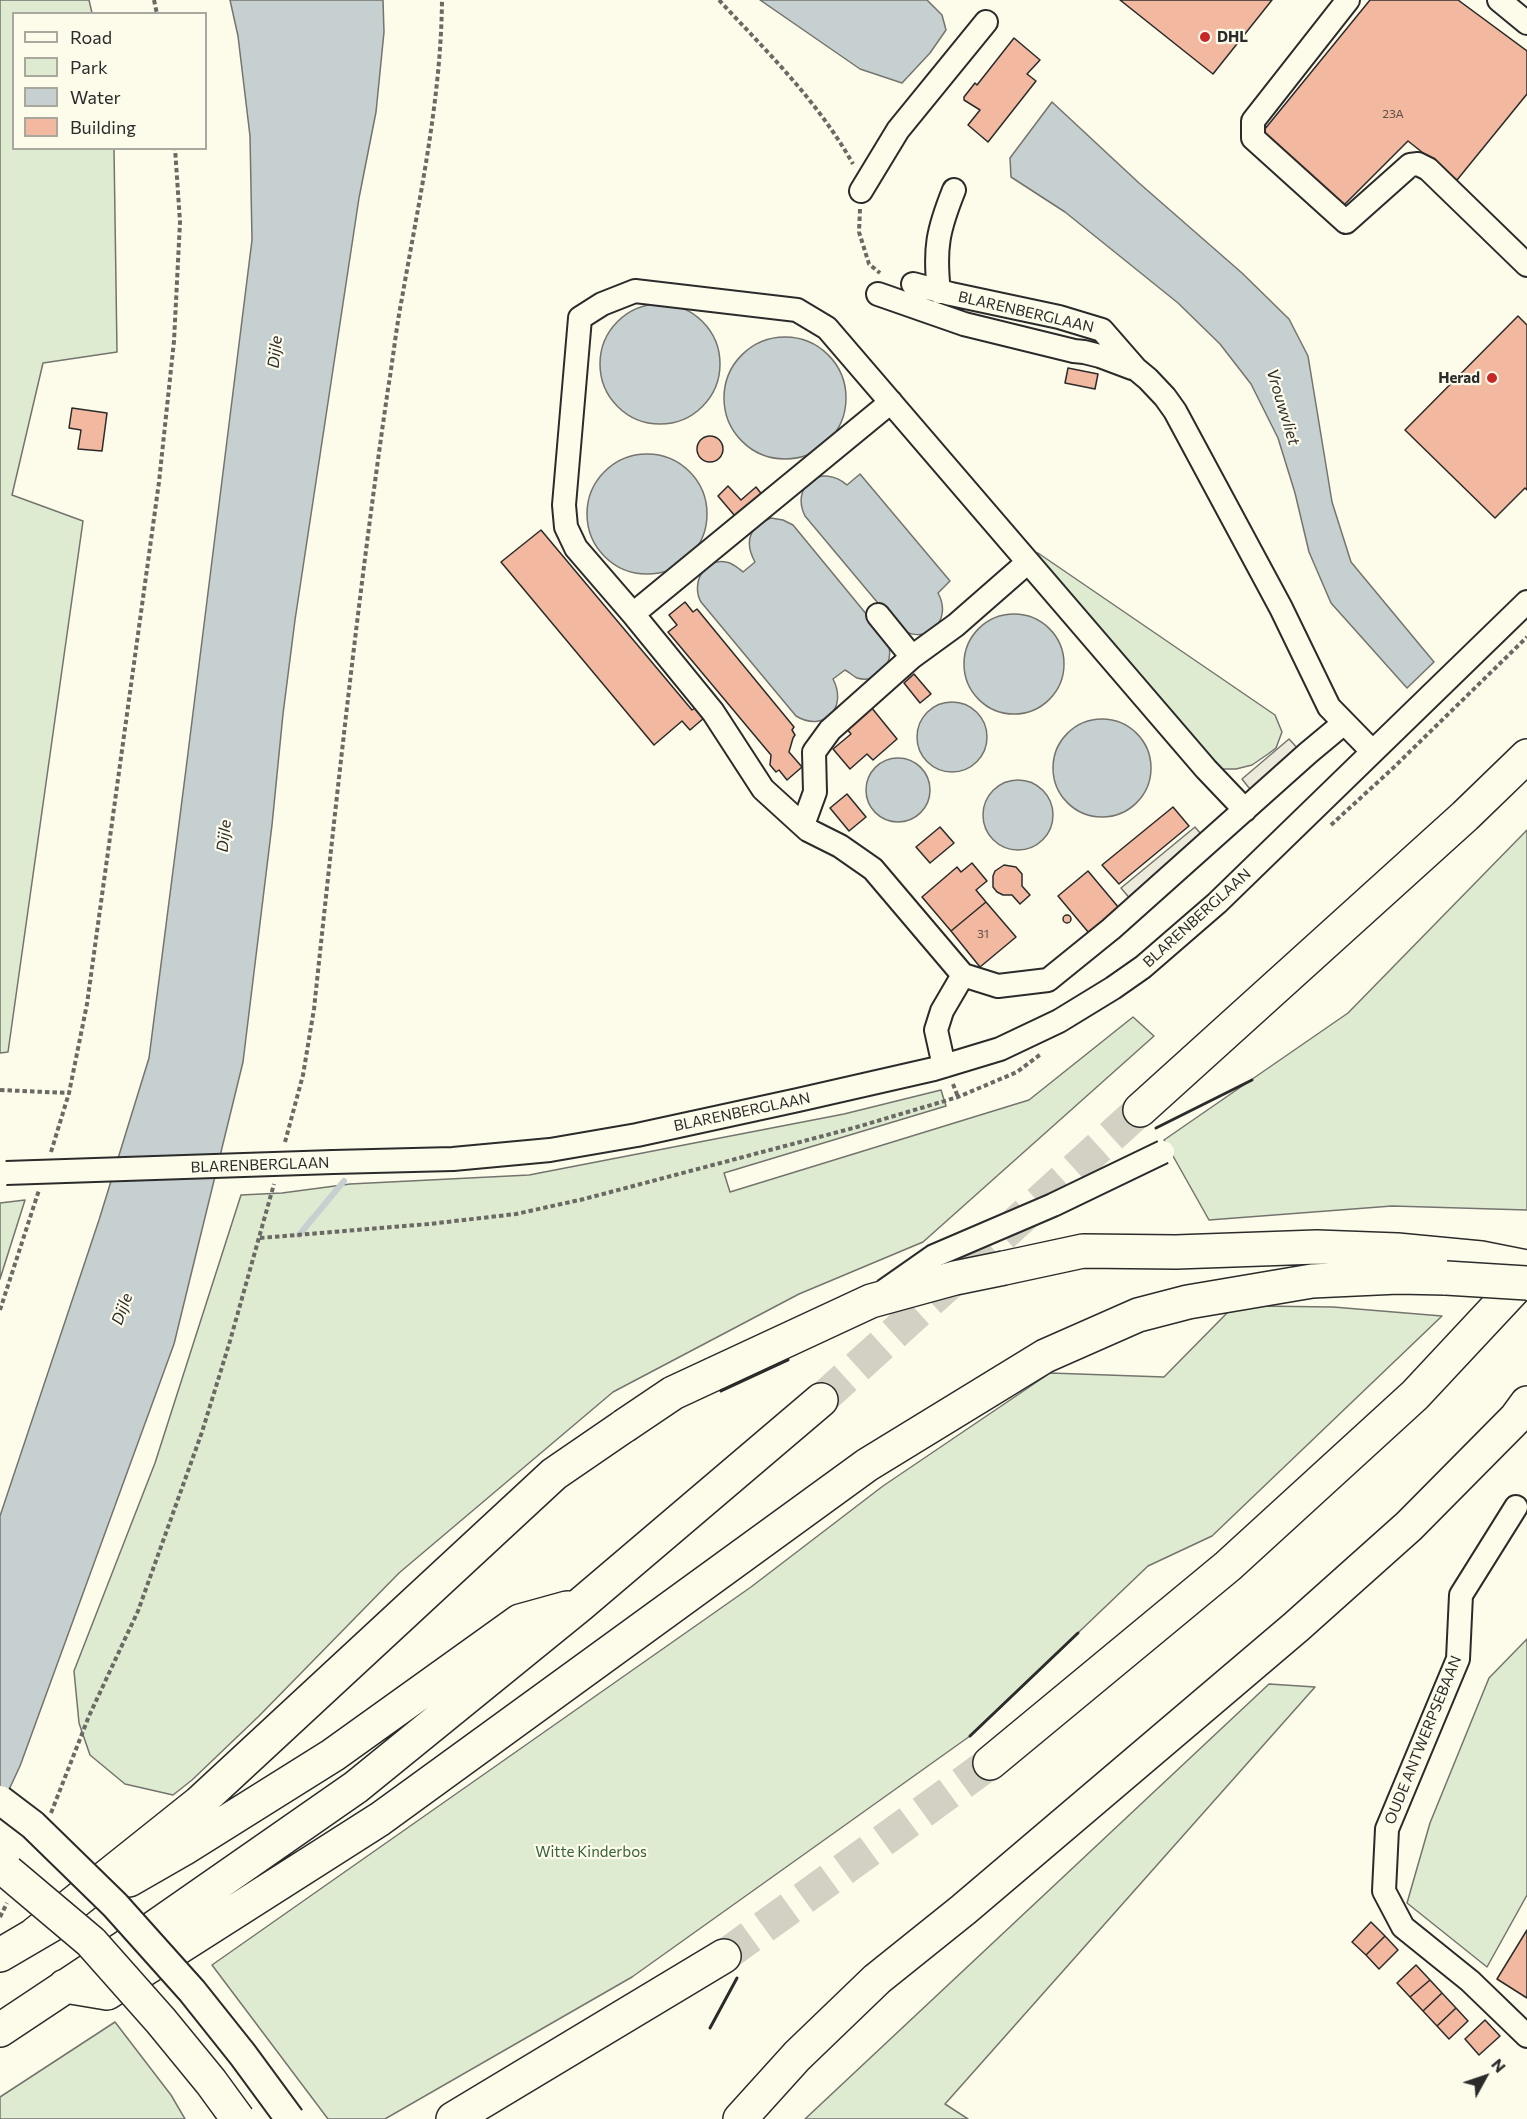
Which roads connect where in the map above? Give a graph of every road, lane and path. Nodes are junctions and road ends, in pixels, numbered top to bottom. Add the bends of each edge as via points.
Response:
1 (442, 0) edge
2 (719, 0) edge
3 (1348, 0) edge
4 (1499, 0) edge
5 (986, 22) dead end
6 (1527, 23) edge
7 (175, 150) edge
8 (954, 190) dead end
9 (861, 191) junction
10 (1527, 265) edge
11 (913, 284) joint
12 (939, 291) junction
13 (878, 294) dead end
14 (1136, 369) junction
15 (891, 402) junction
16 (1028, 562) junction
17 (1527, 602) edge
18 (633, 614) junction
19 (878, 615) dead end
20 (912, 657) junction
21 (1344, 723) junction
22 (1372, 751) junction
23 (1527, 756) edge
24 (1245, 810) junction
25 (803, 825) junction
26 (963, 975) junction
27 (948, 1073) junction
28 (0, 1090) edge
29 (69, 1094) junction
30 (1140, 1110) tunnel mouth
31 (283, 1151) dead end
32 (1163, 1152) dead end
33 (48, 1160) dead end
34 (3, 1173) edge
35 (41, 1182) dead end
36 (274, 1183) dead end
37 (260, 1238) junction
38 (1527, 1267) edge
39 (1527, 1275) edge
40 (1527, 1282) edge
41 (871, 1301) junction
42 (0, 1310) edge
43 (821, 1400) tunnel mouth
44 (1527, 1403) edge
45 (1516, 1507) dead end
46 (580, 1605) junction
47 (990, 1763) tunnel mouth
48 (0, 1800) edge
49 (48, 1819) dead end
50 (6, 1880) edge
51 (0, 1917) edge
52 (35, 1934) junction
53 (0, 1954) edge
54 (724, 1956) tunnel mouth
55 (65, 1986) junction
56 (0, 2030) edge
57 (1527, 2036) edge
58 (741, 2118) edge
59 (238, 2119) edge
60 (290, 2119) edge
61 (453, 2119) edge

1 - 31 path via 435,103 401,301 362,579 314,1009 303,1075
2 - 9 path via 809,98 853,164
3 - 10 street via 1253,121 1253,138 1346,222 1410,165 1418,164
4 - 6 street
5 - 9 street via 898,130
7 - 29 path via 180,222 174,341 159,482 87,1004
8 - 12 street via 940,225 936,269
9 - 11 path via 859,232 869,264 888,279
11 - 12 street, BLARENBERGLAAN
12 - 14 street, BLARENBERGLAAN via 1102,330
13 - 14 street via 964,324 1084,352
14 - 21 street, BLARENBERGLAAN via 1175,411 1281,608 1329,707
15 - 16 street
15 - 18 street
15 - 18 street via 827,328 797,310 635,291 580,318 564,505 566,526 576,548
16 - 20 street via 956,625
16 - 24 street
17 - 22 street, BLARENBERGLAAN
18 - 25 street via 713,712 763,789
19 - 20 street
20 - 25 street via 830,730 814,752 815,792
21 - 22 street, BLARENBERGLAAN
21 - 24 street
22 - 27 street, BLARENBERGLAAN via 1217,903 1143,966 1059,1021
23 - 30 highway
24 - 26 street via 1048,980 998,986
25 - 26 street via 873,869
26 - 27 street via 936,1030
27 - 34 street, BLARENBERGLAAN, bridge via 550,1150 453,1159
27 - 37 path via 958,1097 584,1199 516,1214
28 - 29 path
29 - 33 path
32 - 41 street, bridge via 934,1256
35 - 42 path
36 - 37 path
37 - 49 path via 202,1431 138,1611 89,1716
38 - 41 highway, bridge via 1481,1258 1317,1247 1083,1251 955,1278
39 - 47 highway via 1415,1395 1228,1566
40 - 55 highway, bridge via 1427,1278 1312,1281 1188,1302 1138,1315 1045,1356 867,1465 380,1819 107,1993
41 - 52 highway, bridge via 673,1393 554,1474 199,1803
43 - 46 highway
44 - 58 highway via 1409,1526 1296,1627 877,1979 797,2056
45 - 57 street, OUDE ANTWERPSEBAAN via 1461,1595 1458,1659 1387,1829 1384,1891 1403,1927 1470,1981
46 - 52 highway via 520,1621 333,1755 183,1849
46 - 55 highway via 356,1787
48 - 60 main road, bridge via 33,1825 116,1905 192,1990
50 - 51 path
50 - 59 highway, bridge via 91,1942 161,2021
52 - 53 highway
54 - 61 highway
55 - 56 highway

